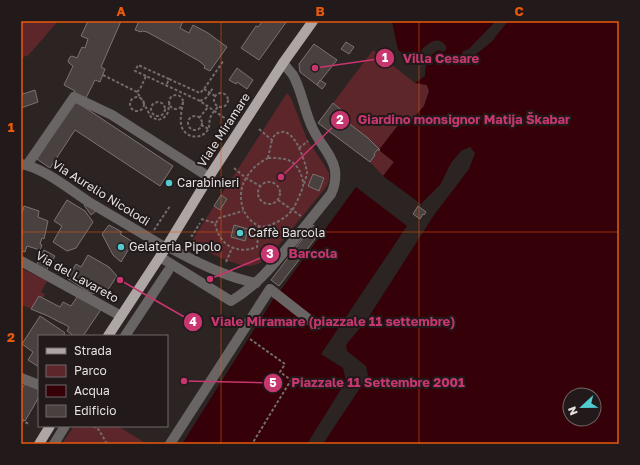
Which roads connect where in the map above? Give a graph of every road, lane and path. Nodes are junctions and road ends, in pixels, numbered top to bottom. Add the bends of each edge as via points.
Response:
1 (313, 21) edge
2 (224, 60) dead end
3 (283, 63) junction
4 (103, 75) dead end
5 (146, 76) junction
6 (169, 79) junction
7 (166, 86) junction
8 (204, 88) junction
9 (213, 88) dead end
10 (138, 92) junction
11 (210, 93) junction
12 (178, 94) junction
13 (215, 96) junction
14 (143, 101) junction
15 (170, 101) junction
16 (200, 101) junction
17 (183, 102) junction
18 (218, 106) junction
19 (208, 107) junction
20 (214, 111) junction
21 (153, 112) junction
22 (149, 114) junction
23 (162, 114) junction
24 (165, 117) junction
25 (199, 118) junction
26 (226, 119) dead end
27 (201, 125) junction
28 (209, 129) junction
29 (259, 129) dead end
30 (272, 140) junction
31 (311, 140) dead end
32 (299, 148) junction
33 (268, 158) junction
34 (24, 164) edge
35 (234, 168) dead end
36 (209, 177) junction
37 (246, 178) junction
38 (304, 185) junction
39 (260, 186) junction
40 (278, 200) junction
41 (170, 206) dead end
42 (293, 210) junction
43 (243, 211) junction
44 (303, 218) dead end
45 (201, 219) dead end
46 (200, 223) dead end
47 (216, 223) junction
48 (259, 227) junction
49 (191, 235) dead end
50 (149, 238) junction
51 (166, 247) junction
52 (232, 248) junction
53 (160, 257) junction
54 (21, 261) edge
55 (226, 262) dead end
56 (168, 271) dead end
57 (256, 282) junction
58 (121, 316) junction
59 (316, 325) dead end
60 (109, 335) edge
61 (126, 335) edge
62 (249, 338) dead end
63 (21, 378) edge
64 (38, 385) edge
65 (21, 420) edge
66 (29, 424) dead end
67 (49, 427) edge
68 (64, 427) edge
69 (94, 427) edge
70 (39, 444) edge
71 (54, 444) edge
72 (107, 444) edge
73 (170, 444) edge
74 (252, 444) edge

1 - 3 main road, Viale Miramare
2 - 8 path
3 - 36 main road, Viale Miramare
3 - 57 street via 293,75 312,128 329,154 335,170 336,184 331,194 277,261
4 - 10 path
5 - 6 path via 135,71 138,65
5 - 7 path
5 - 10 path
6 - 7 path
6 - 8 path via 198,92 202,92
7 - 12 path
8 - 11 path
9 - 11 path
10 - 14 path
11 - 13 path
11 - 16 path
12 - 15 path
12 - 16 path
12 - 17 path
13 - 18 path via 214,102
13 - 18 path via 223,94 227,99 224,106
14 - 14 path via 138,97 134,98 130,105 136,110 140,109
14 - 22 path
15 - 17 path via 170,105 176,108
15 - 24 path
16 - 19 path
17 - 28 path via 181,126 186,133 198,137
18 - 20 path
19 - 20 path
19 - 25 path
20 - 26 path
20 - 28 path
21 - 22 path
21 - 23 path via 156,115
21 - 23 path via 154,104 160,102 165,107
22 - 24 path via 158,120
23 - 24 path
25 - 27 path
25 - 27 path via 192,116 188,124 192,129
27 - 28 path
29 - 30 path
30 - 32 path via 278,132 289,133
30 - 33 path
31 - 32 path
32 - 38 path via 307,173
33 - 37 path via 258,164
33 - 38 path via 283,158 297,166
34 - 36 street via 74,97 112,115
34 - 50 street, Via Aurelio Nicolodi via 45,173
35 - 37 path
36 - 51 main road, Viale Miramare
37 - 39 path
37 - 43 path via 241,201
38 - 42 path
39 - 40 path via 266,182 274,183 280,192
39 - 40 path via 258,193 262,202 272,204
40 - 42 path
41 - 50 path
42 - 44 path
42 - 48 path via 276,223
43 - 47 path via 219,218
43 - 48 path via 250,221
45 - 47 path
46 - 49 path
47 - 52 path via 223,241
48 - 52 path via 257,247 250,250
50 - 51 street, Via Aurelio Nicolodi
51 - 53 main road, Viale Miramare
51 - 57 street, Via Aurelio Nicolodi via 219,272
52 - 55 path
53 - 57 street via 231,301
53 - 58 main road, Viale Miramare
54 - 58 street, Via del Lavareto
56 - 61 street
58 - 60 main road, Viale Miramare
59 - 73 street via 270,289
62 - 74 path via 285,364 280,372 292,380
63 - 64 street
65 - 66 path
67 - 70 main road
68 - 71 street
69 - 72 path

